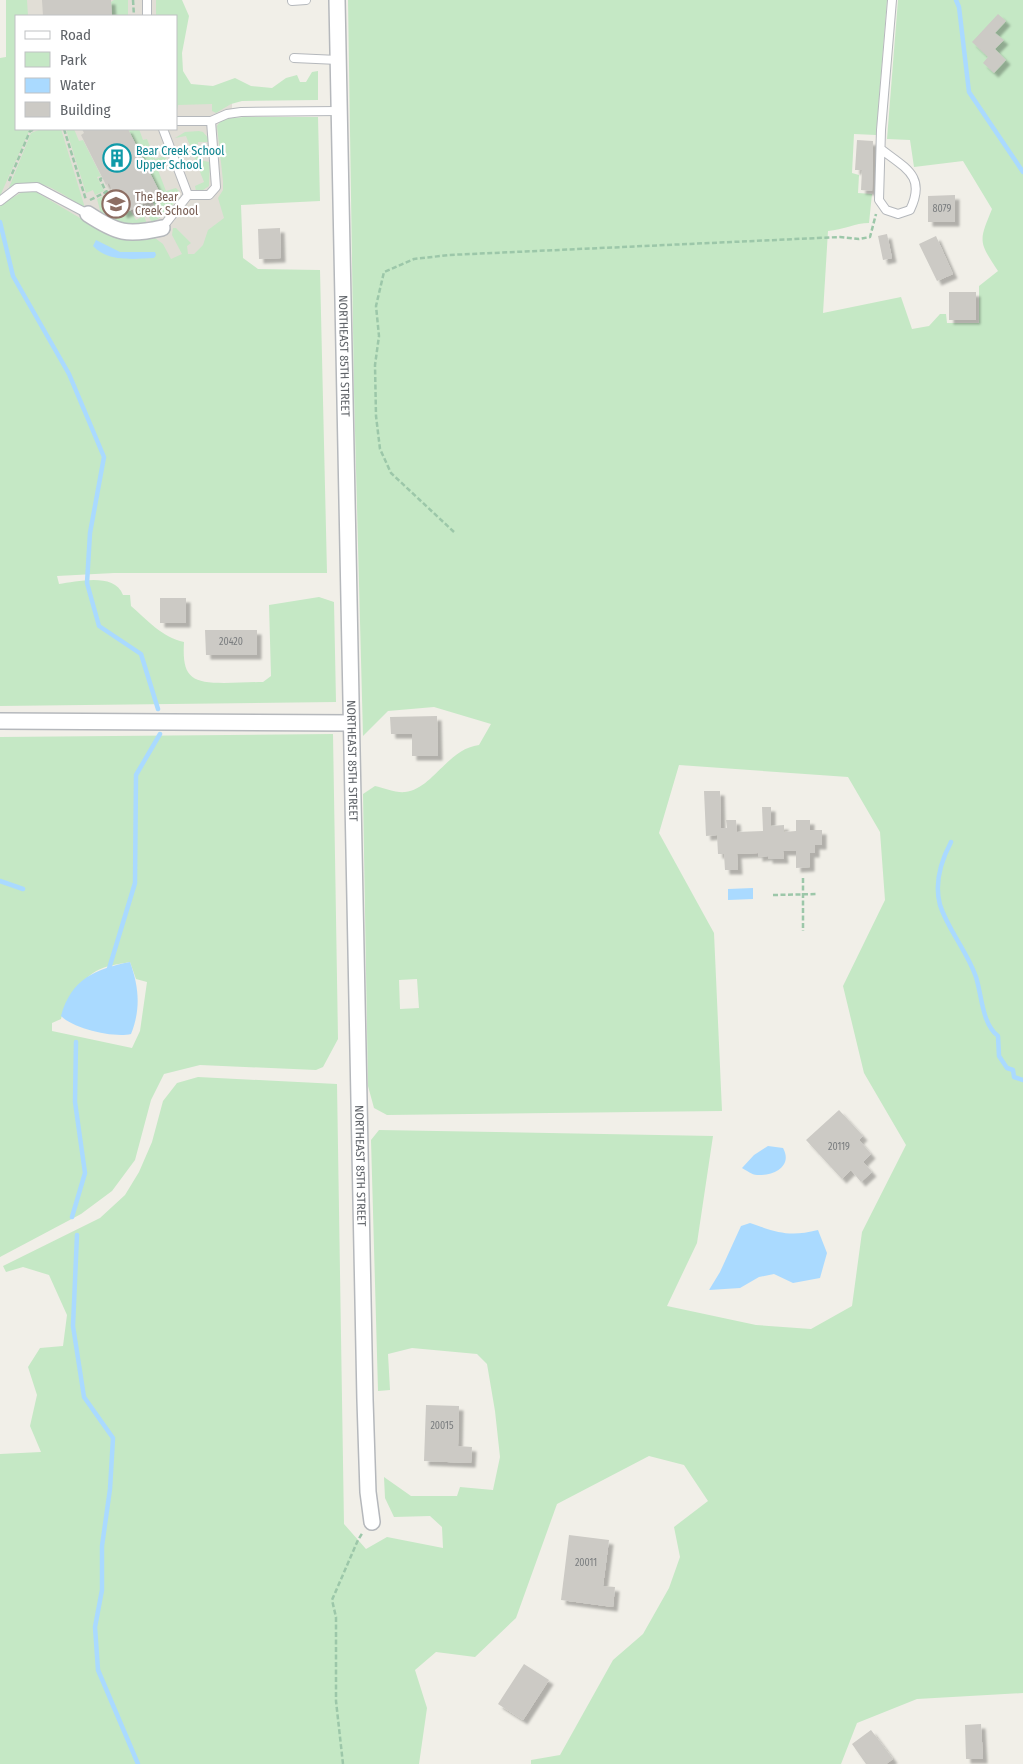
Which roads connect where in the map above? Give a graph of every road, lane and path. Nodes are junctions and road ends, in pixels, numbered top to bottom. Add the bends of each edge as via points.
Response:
1 (133, 0) edge
2 (147, 0) edge
3 (306, 0) edge
4 (337, 0) edge
5 (892, 0) edge
6 (292, 1) dead end
7 (134, 15) edge
8 (147, 15) edge
9 (294, 58) dead end
10 (338, 60) junction
11 (339, 111) junction
12 (211, 121) junction
13 (178, 122) edge
14 (32, 130) edge
15 (64, 130) edge
16 (162, 130) edge
17 (882, 150) junction
18 (102, 178) dead end
19 (106, 192) junction
20 (188, 195) junction
21 (115, 197) dead end
22 (3, 198) edge
23 (879, 200) junction
24 (87, 208) junction
25 (162, 228) joint
26 (454, 532) dead end
27 (0, 722) edge
28 (351, 723) junction
29 (803, 878) dead end
30 (803, 894) junction
31 (818, 894) dead end
32 (773, 895) dead end
33 (803, 930) dead end
34 (372, 1522) joint
35 (343, 1764) edge

1 - 7 path
2 - 8 lane
3 - 6 lane
4 - 10 street, NORTHEAST 85TH STREET
5 - 17 lane
9 - 10 lane
10 - 11 street, NORTHEAST 85TH STREET
11 - 12 lane via 240,112
11 - 28 street, NORTHEAST 85TH STREET
12 - 13 lane
12 - 20 lane via 216,186 209,195
14 - 22 path
15 - 24 path
16 - 20 lane
17 - 23 lane
17 - 23 lane via 906,167 915,179 917,196 910,210 898,214 886,210
18 - 19 path
19 - 21 path
19 - 24 path
20 - 25 lane
22 - 24 lane via 17,188 37,187
23 - 26 path via 870,237 859,239 840,237 449,255 414,259 384,272 376,306 379,336 375,365 376,416 380,449 391,473
24 - 25 street via 110,229 141,233
27 - 28 street
28 - 34 street, NORTHEAST 85TH STREET via 365,1400
29 - 30 path
30 - 31 path
30 - 32 path
30 - 33 path
34 - 35 path via 358,1540 332,1600 336,1617 336,1701

